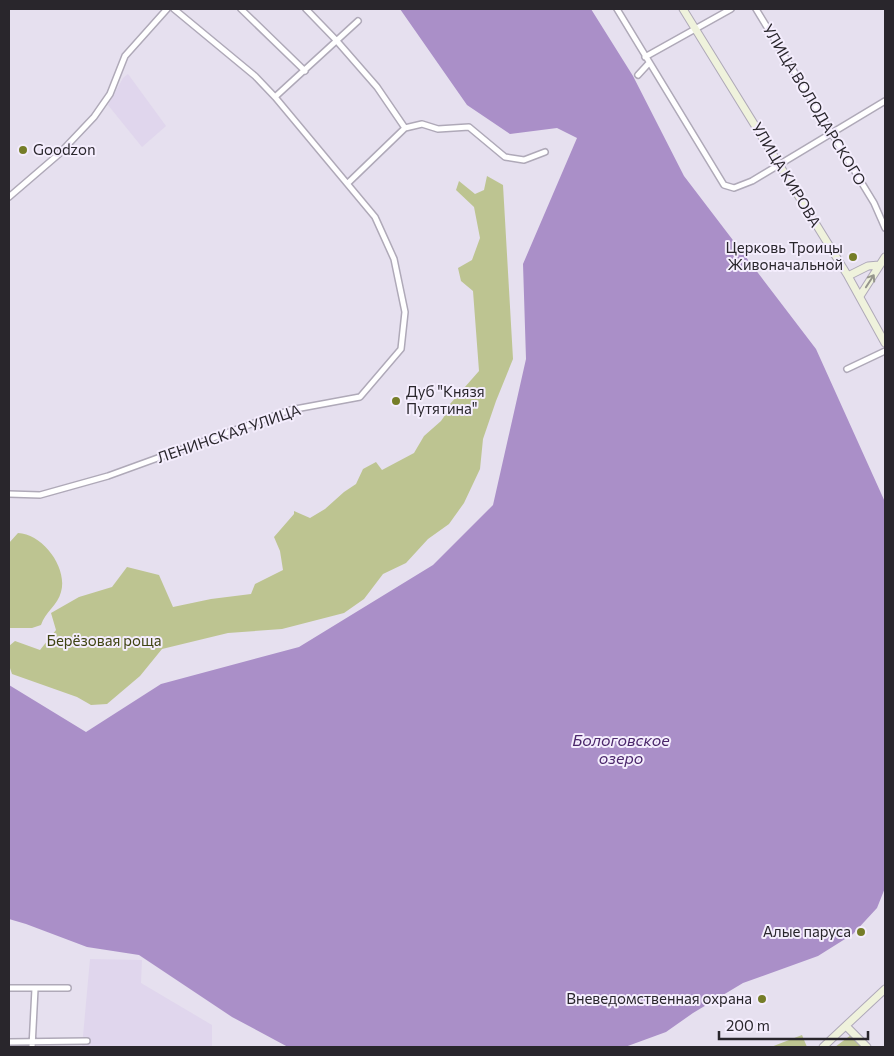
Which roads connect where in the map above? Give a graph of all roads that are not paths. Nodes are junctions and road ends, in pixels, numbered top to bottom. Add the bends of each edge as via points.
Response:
1 (167, 9) edge
2 (174, 9) edge
3 (241, 9) edge
4 (306, 9) edge
5 (617, 9) edge
6 (683, 9) edge
7 (731, 9) edge
8 (756, 9) edge
9 (358, 21) dead end
10 (696, 29) junction
11 (336, 40) junction
12 (646, 57) junction
13 (649, 63) junction
14 (305, 71) junction
15 (638, 75) dead end
16 (276, 97) junction
17 (885, 101) edge
18 (406, 128) junction
19 (832, 133) junction
20 (545, 152) dead end
21 (780, 164) junction
22 (348, 183) junction
23 (9, 197) edge
24 (885, 228) edge
25 (885, 256) edge
26 (879, 264) junction
27 (848, 276) junction
28 (860, 296) junction
29 (885, 343) edge
30 (885, 351) edge
31 (847, 370) dead end
32 (9, 494) edge
33 (9, 988) edge
34 (68, 988) dead end
35 (35, 989) junction
36 (885, 989) edge
37 (846, 1027) junction
38 (87, 1040) dead end
39 (9, 1042) edge
40 (32, 1045) edge
41 (823, 1047) edge
42 (867, 1047) edge

1 - 23 street via 125,56 110,94 94,117 59,154
2 - 16 street, ЛЕНИНСКАЯ УЛИЦА
3 - 14 street
4 - 11 street
5 - 12 street
6 - 10 main road, УЛИЦА КИРОВА
7 - 10 street
8 - 19 street, УЛИЦА ВОЛОДАРСКОГО
9 - 11 street
10 - 12 street
10 - 21 main road, УЛИЦА КИРОВА
11 - 14 street
11 - 18 street via 377,87
12 - 13 street
13 - 15 street
13 - 21 street via 724,185 741,186
14 - 16 street
16 - 22 street, ЛЕНИНСКАЯ УЛИЦА
17 - 19 street
18 - 20 street via 422,124 438,129 469,127 505,157 524,160
18 - 22 street
19 - 21 street
19 - 24 street, УЛИЦА ВОЛОДАРСКОГО via 874,203
21 - 27 main road, УЛИЦА КИРОВА
22 - 32 street, ЛЕНИНСКАЯ УЛИЦА via 375,217 383,234 394,259 405,312 401,349 360,397 290,410 108,476 40,495
25 - 26 main road
26 - 27 main road
28 -> 26 main road
27 - 28 main road, УЛИЦА КИРОВА
28 - 29 main road, УЛИЦА КИРОВА
30 - 31 street
33 - 35 street
34 - 35 street
35 - 40 street
36 - 37 main road
37 - 41 main road
37 - 42 main road
38 - 40 street
39 - 40 street

